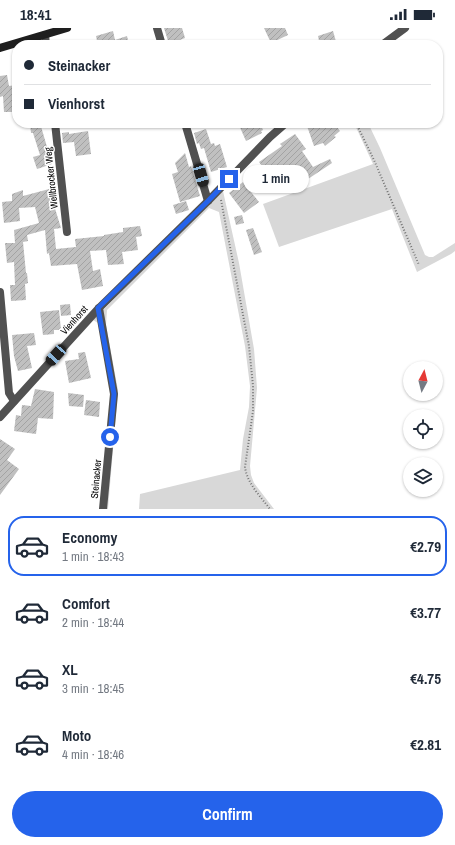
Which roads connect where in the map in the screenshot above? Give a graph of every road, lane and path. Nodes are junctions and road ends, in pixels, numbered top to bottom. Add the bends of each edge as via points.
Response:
1 (67, 28) edge
2 (157, 28) edge
3 (404, 28) edge
4 (45, 35) junction
5 (28, 40) edge
6 (46, 40) edge
7 (161, 40) edge
8 (388, 40) edge
9 (12, 45) edge
10 (0, 48) edge
11 (55, 128) edge
12 (186, 128) edge
13 (280, 128) edge
14 (358, 128) edge
15 (219, 189) junction
16 (208, 201) junction
17 (67, 232) dead end
18 (419, 265) dead end
19 (0, 292) edge
20 (98, 308) junction
21 (14, 401) junction
22 (0, 417) edge
23 (104, 509) edge
24 (270, 509) edge

1 - 4 main road
2 - 7 street
3 - 8 street
4 - 5 main road
4 - 6 street
9 - 10 main road
11 - 17 street, Wellbrocker Weg
12 - 16 street
13 - 15 street, Vienhorst
14 - 18 path
15 - 16 street, Vienhorst
15 - 24 path via 252,373 252,411 246,474
16 - 20 street, Vienhorst
19 - 21 street via 9,393
20 - 21 street, Vienhorst
20 - 23 street, Steinacker via 114,394
21 - 22 street, Vienhorst

